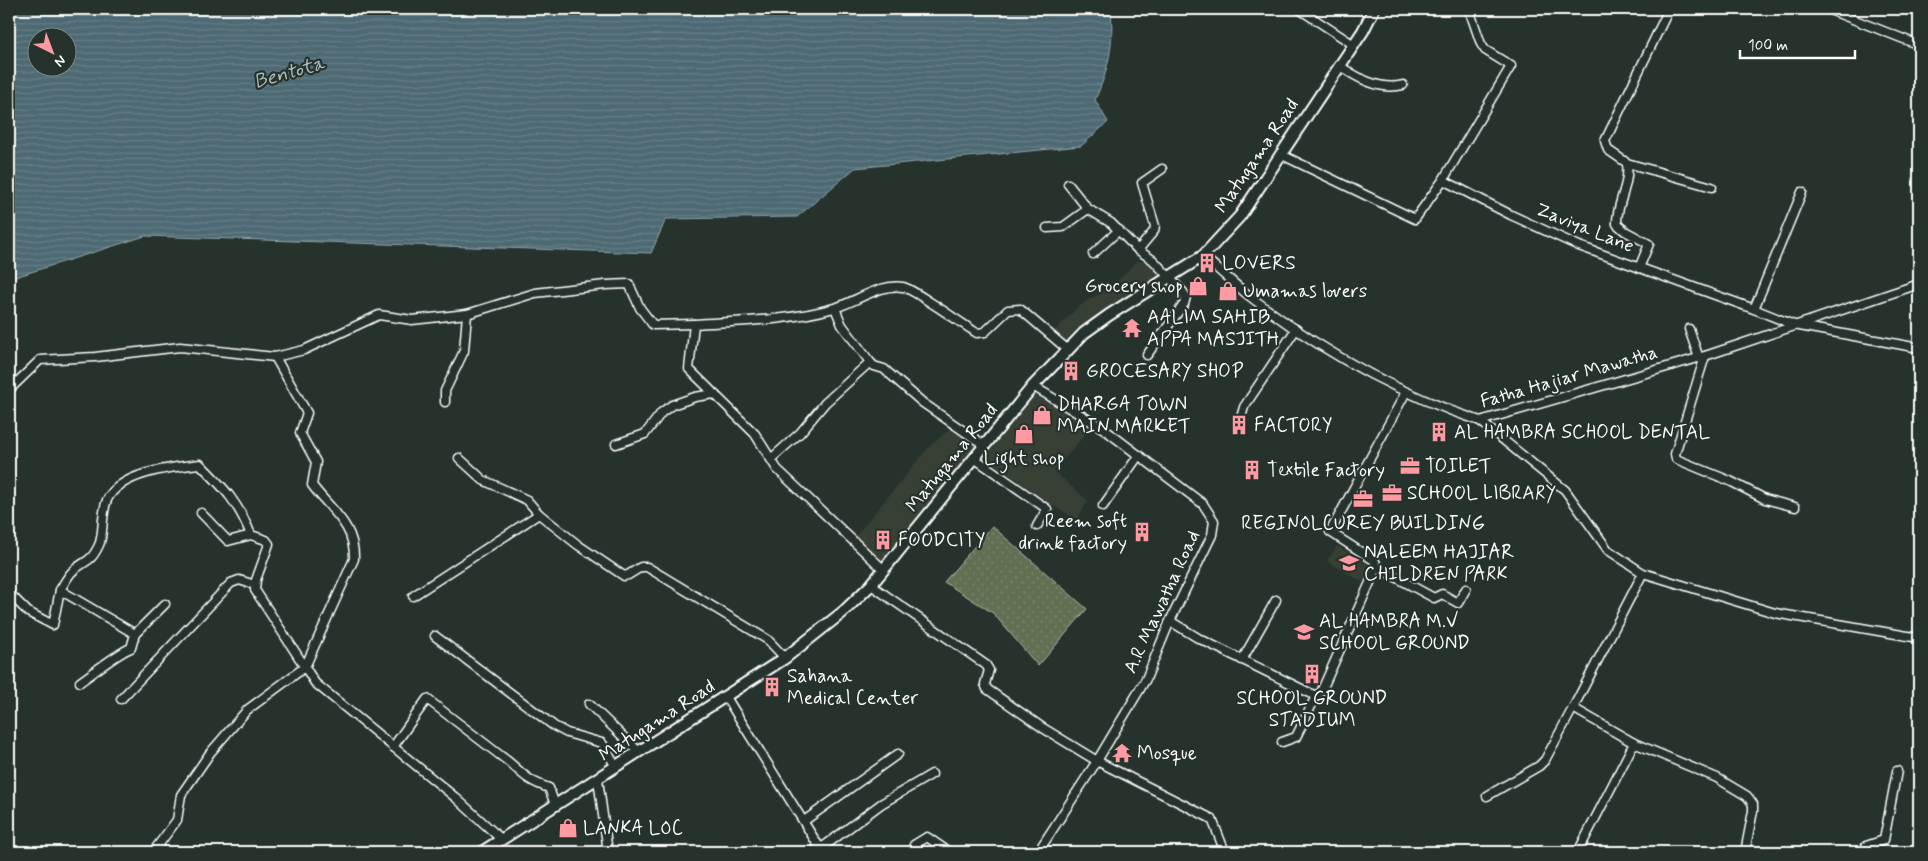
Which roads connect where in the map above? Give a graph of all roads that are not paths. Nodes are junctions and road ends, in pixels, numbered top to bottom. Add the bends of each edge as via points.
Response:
1 (1299, 9) edge
2 (1374, 9) edge
3 (1469, 9) edge
4 (1669, 9) edge
5 (1828, 9) edge
6 (1354, 45) junction
7 (1919, 46) edge
8 (1340, 66) junction
9 (1403, 85) dead end
10 (1280, 154) junction
11 (1628, 163) junction
12 (1162, 169) dead end
13 (1443, 180) junction
14 (1068, 184) dead end
15 (1712, 187) dead end
16 (1802, 192) dead end
17 (1088, 209) junction
18 (1047, 228) dead end
19 (1119, 230) junction
20 (1138, 250) junction
21 (1093, 254) dead end
22 (1203, 256) junction
23 (1639, 268) junction
24 (1170, 276) junction
25 (1919, 284) edge
26 (835, 308) junction
27 (1754, 308) junction
28 (467, 314) junction
29 (694, 324) junction
30 (1794, 325) junction
31 (1296, 329) junction
32 (1689, 329) dead end
33 (1919, 348) edge
34 (1068, 350) junction
35 (1147, 355) dead end
36 (275, 357) junction
37 (1702, 357) junction
38 (870, 362) junction
39 (1033, 386) junction
40 (9, 390) edge
41 (1406, 392) junction
42 (714, 394) junction
43 (445, 402) dead end
44 (1242, 414) dead end
45 (1480, 421) junction
46 (616, 444) dead end
47 (984, 445) junction
48 (1139, 455) junction
49 (460, 458) dead end
50 (772, 458) junction
51 (974, 458) junction
52 (1103, 506) dead end
53 (1795, 507) dead end
54 (201, 513) dead end
55 (539, 514) junction
56 (1037, 526) dead end
57 (251, 535) junction
58 (1378, 567) junction
59 (884, 570) junction
60 (1643, 573) junction
61 (256, 585) junction
62 (871, 585) junction
63 (1466, 589) dead end
64 (60, 590) junction
65 (9, 593) edge
66 (414, 596) dead end
67 (1276, 600) dead end
68 (165, 604) dead end
69 (1170, 621) junction
70 (135, 634) junction
71 (435, 636) dead end
72 (1919, 638) edge
73 (785, 658) junction
74 (1242, 660) junction
75 (305, 667) junction
76 (80, 682) dead end
77 (1316, 696) junction
78 (726, 697) junction
79 (121, 699) dead end
80 (588, 704) dead end
81 (1573, 708) junction
82 (1282, 742) dead end
83 (1634, 743) junction
84 (393, 747) junction
85 (639, 752) junction
86 (898, 754) dead end
87 (1097, 761) junction
88 (616, 767) junction
89 (1898, 770) dead end
90 (932, 774) dead end
91 (598, 779) junction
92 (1487, 796) dead end
93 (555, 806) junction
94 (804, 821) junction
95 (501, 839) junction
96 (914, 845) dead end
97 (153, 852) edge
98 (482, 852) edge
99 (608, 852) edge
100 (949, 852) edge
101 (1038, 852) edge
102 (1225, 852) edge
103 (1578, 852) edge
104 (1744, 852) edge
105 (1866, 852) edge

1 - 6 street
2 - 6 main road, Matugama Road
3 - 13 street via 1485,50 1511,66
4 - 11 street via 1605,142 1608,150
5 - 7 street
6 - 8 main road, Matugama Road
8 - 9 street via 1367,82
8 - 10 main road, Matugama Road
10 - 13 street via 1415,219
10 - 22 main road, Matugama Road via 1240,216
11 - 15 street
11 - 23 street via 1626,186 1616,214 1617,224 1649,244
12 - 20 street via 1142,183 1155,226 1154,232
13 - 23 street, Zaviya Lane via 1579,246
14 - 17 street
16 - 27 street
17 - 18 street via 1063,227
17 - 19 street
19 - 20 street
19 - 21 street
20 - 24 street
22 - 24 main road, Matugama Road
22 - 31 street, Fatha Hajiar Mawatha via 1251,298
23 - 27 street, Zaviya Lane
24 - 34 main road, Matugama Road via 1108,315
24 - 35 street via 1186,297 1184,304
25 - 30 street, Fatha Hajiar Mawatha
26 - 29 street via 762,320
26 - 34 street via 888,287 904,286 977,333 985,332 1008,310 1020,309
26 - 38 street via 842,325
27 - 30 street, Zaviya Lane
28 - 29 street via 535,292 629,284 640,308 653,325
28 - 36 street via 412,320 379,315 304,350
28 - 43 street via 464,351 445,390
29 - 42 street via 689,369
30 - 33 street, Zaviya Lane
30 - 37 street, Fatha Hajiar Mawatha
31 - 41 street, Fatha Hajiar Mawatha
31 - 44 street
32 - 37 street
34 - 39 main road, Matugama Road
36 - 40 street via 180,347 40,360
36 - 75 street via 307,413 300,434 316,462 312,485 349,529 354,544 354,559
37 - 45 street, Fatha Hajiar Mawatha
37 - 53 street via 1674,457 1766,499
38 - 47 street via 884,369 923,404
38 - 50 street
39 - 47 main road, Matugama Road
39 - 48 street, A.R Mawatha Road via 1104,429
41 - 45 street, Fatha Hajiar Mawatha
41 - 58 street via 1330,532 1375,561
42 - 46 street via 672,405 662,412 645,434
42 - 50 street via 755,434
45 - 60 street via 1565,490 1608,550
47 - 51 main road, Matugama Road
48 - 52 street
48 - 69 street, A.R Mawatha Road via 1203,504 1214,521 1212,535
49 - 55 street via 483,480 527,500
50 - 59 street via 777,469
51 - 56 street via 1047,509
51 - 59 main road, Matugama Road
54 - 57 street via 228,541
55 - 66 street
55 - 73 street via 624,576 641,566 647,567 768,640
57 - 61 street via 264,538 269,544
57 - 64 street via 237,504 200,464 159,469 121,485 108,499 101,523 101,542 91,560 72,571
58 - 63 street via 1434,598 1442,594 1458,603
58 - 77 street via 1321,692
59 - 62 main road, Matugama Road
60 - 72 street via 1775,612
60 - 81 street
61 - 75 street via 255,590
61 - 79 street via 240,580 231,583
62 - 73 main road, Matugama Road
62 - 87 street via 986,665 989,670 985,684 987,689
64 - 65 street via 53,625 28,612
64 - 70 street
67 - 74 street
68 - 70 street
69 - 74 street
69 - 87 street, A.R Mawatha Road via 1146,679
70 - 76 street via 131,648 121,651 115,659
71 - 88 street via 554,726 602,743
73 - 78 main road, Matugama Road
74 - 77 street
75 - 84 street via 315,683
75 - 97 street via 247,710 210,753 180,795 177,820
77 - 82 street via 1296,737
78 - 85 main road, Matugama Road
78 - 94 street
80 - 85 street
81 - 83 street
81 - 92 street via 1540,766
83 - 103 street
83 - 104 street via 1717,778 1747,796 1753,804 1753,811
84 - 93 street via 427,699 522,775 549,788
84 - 95 street
85 - 88 main road, Matugama Road
86 - 94 street
87 - 101 street, A.R Mawatha Road
87 - 102 street via 1212,818
88 - 91 main road, Matugama Road
89 - 105 street via 1884,840 1866,846
90 - 94 street via 881,804 824,847 818,845
91 - 93 main road, Matugama Road
91 - 99 street
93 - 95 main road, Matugama Road
95 - 98 main road, Matugama Road
96 - 100 street via 927,837

